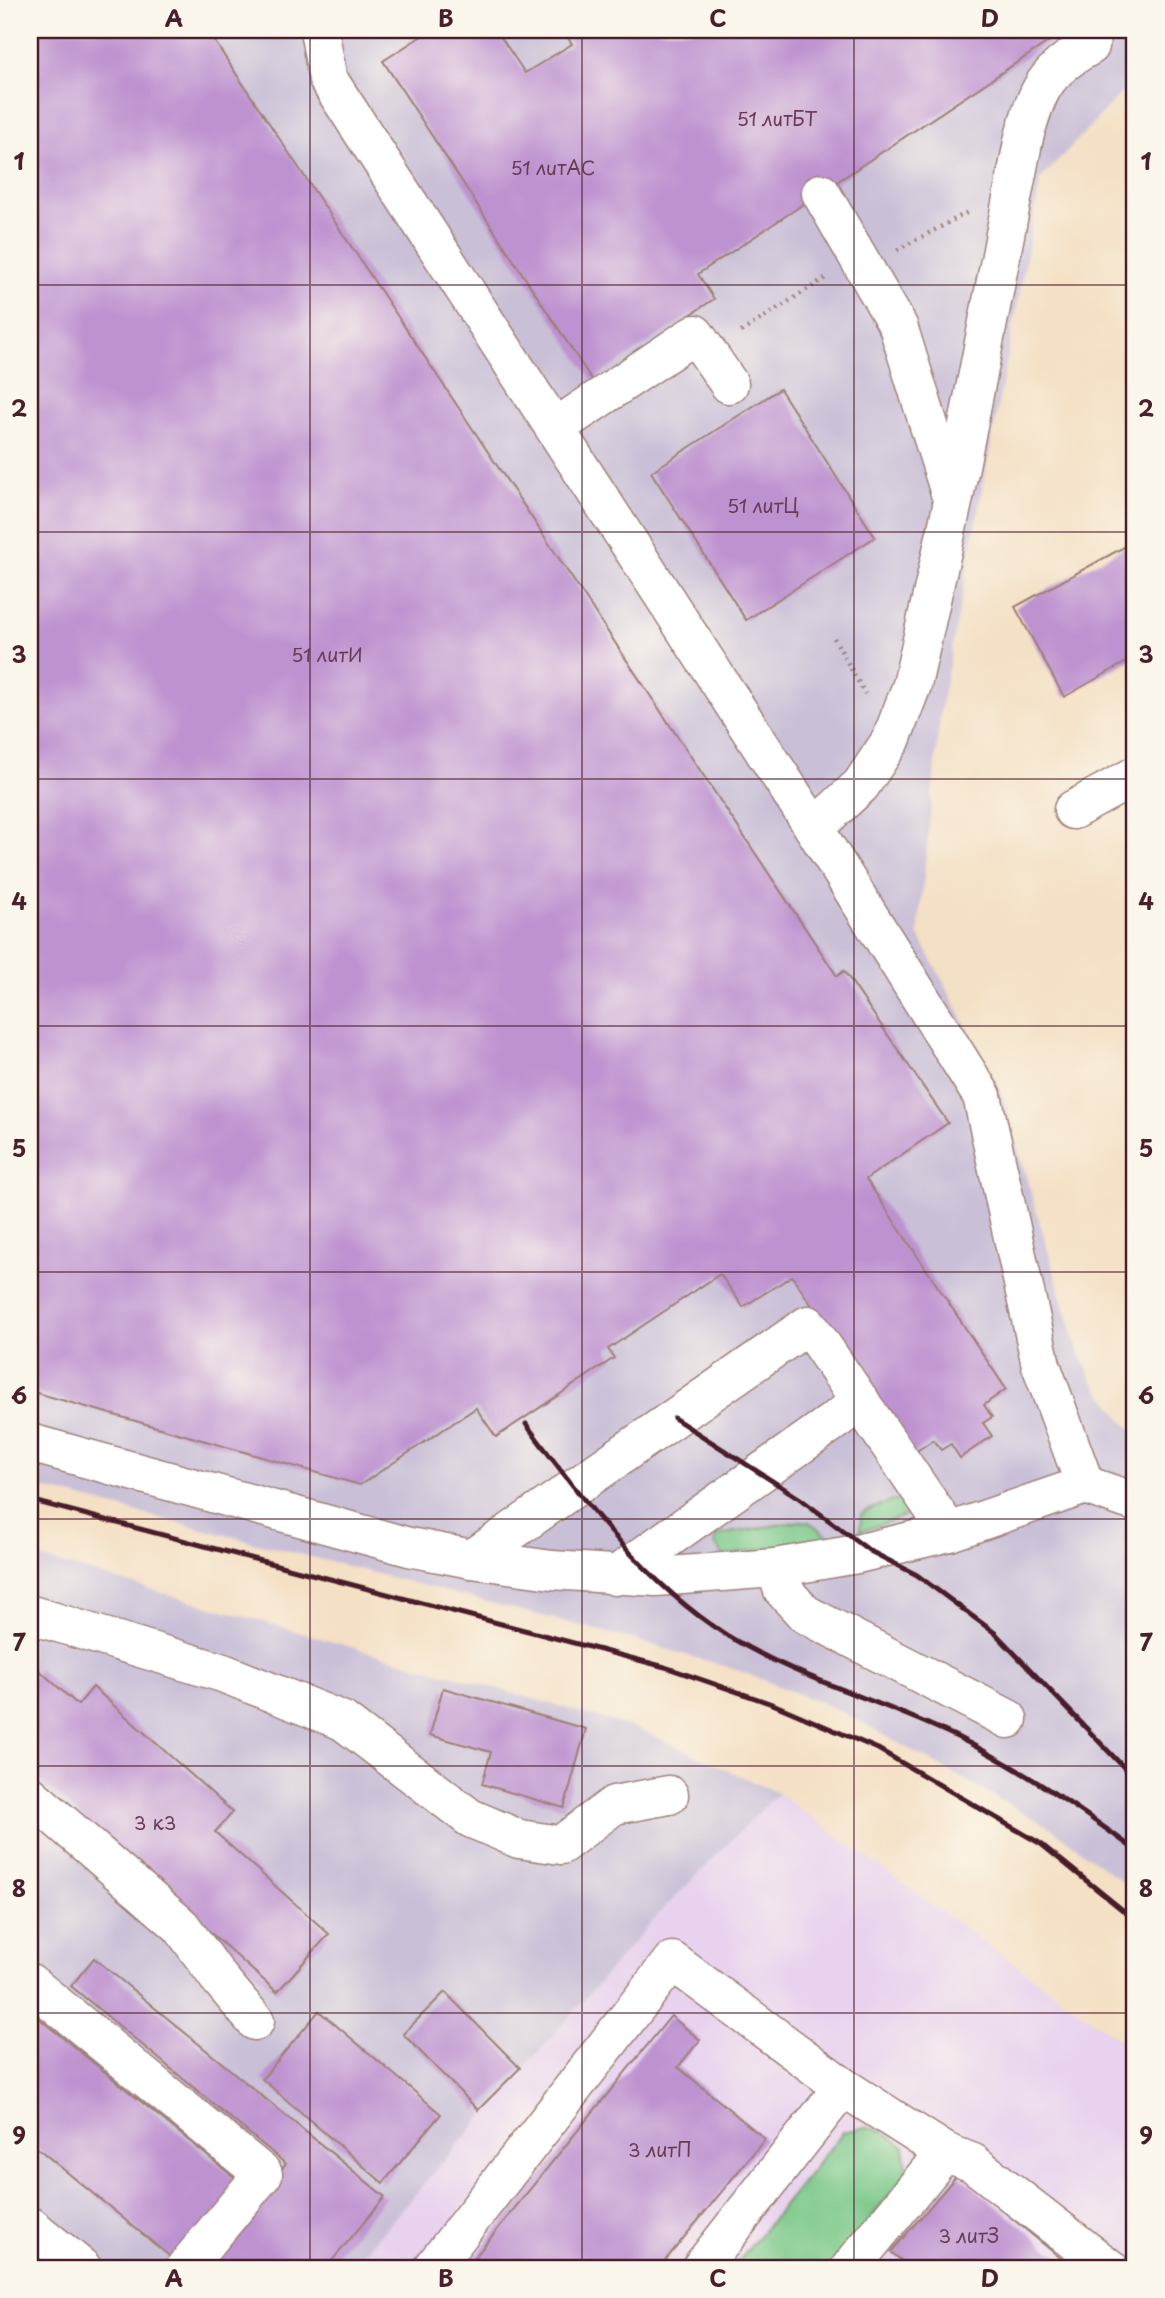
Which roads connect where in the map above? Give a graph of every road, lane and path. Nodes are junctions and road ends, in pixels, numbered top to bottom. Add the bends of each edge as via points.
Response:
1 (320, 30) edge
2 (1092, 30) edge
3 (821, 192) dead end
4 (729, 384) dead end
5 (555, 428) junction
6 (953, 502) junction
7 (834, 638) dead end
8 (891, 740) junction
9 (1135, 776) edge
10 (1073, 810) dead end
11 (814, 828) junction
12 (861, 1402) junction
13 (30, 1443) edge
14 (1085, 1485) junction
15 (1135, 1502) edge
16 (949, 1532) junction
17 (472, 1559) junction
18 (775, 1568) junction
19 (615, 1576) junction
20 (30, 1621) edge
21 (1008, 1718) dead end
22 (30, 1795) edge
23 (669, 1795) dead end
24 (30, 1983) edge
25 (255, 2021) dead end
26 (843, 2087) junction
27 (945, 2152) junction
28 (30, 2226) edge
29 (82, 2268) edge
30 (185, 2268) edge
31 (433, 2268) edge
32 (701, 2268) edge
33 (850, 2268) edge
34 (1109, 2268) edge

1 - 5 lane via 328,79
2 - 6 lane via 1090,46 1051,73 1031,112
3 - 6 lane via 898,326
4 - 5 lane via 695,334
5 - 11 lane
6 - 8 lane via 912,685
7 - 8 path
8 - 11 lane via 862,785
9 - 10 lane
11 - 14 lane via 982,1096 1041,1365
12 - 16 lane
12 - 17 lane via 808,1325
12 - 19 lane
13 - 17 lane via 331,1527
14 - 15 lane
14 - 16 lane
16 - 18 lane
17 - 19 lane
18 - 19 lane
18 - 21 lane via 783,1590 806,1614
20 - 23 lane via 35,1616 223,1673 343,1721 470,1818 519,1839 561,1846 614,1805
22 - 25 lane via 181,1926
24 - 30 lane via 263,2174
26 - 27 lane
26 - 31 lane via 673,1961
26 - 32 lane
27 - 33 lane
27 - 34 lane via 973,2163
28 - 29 lane

